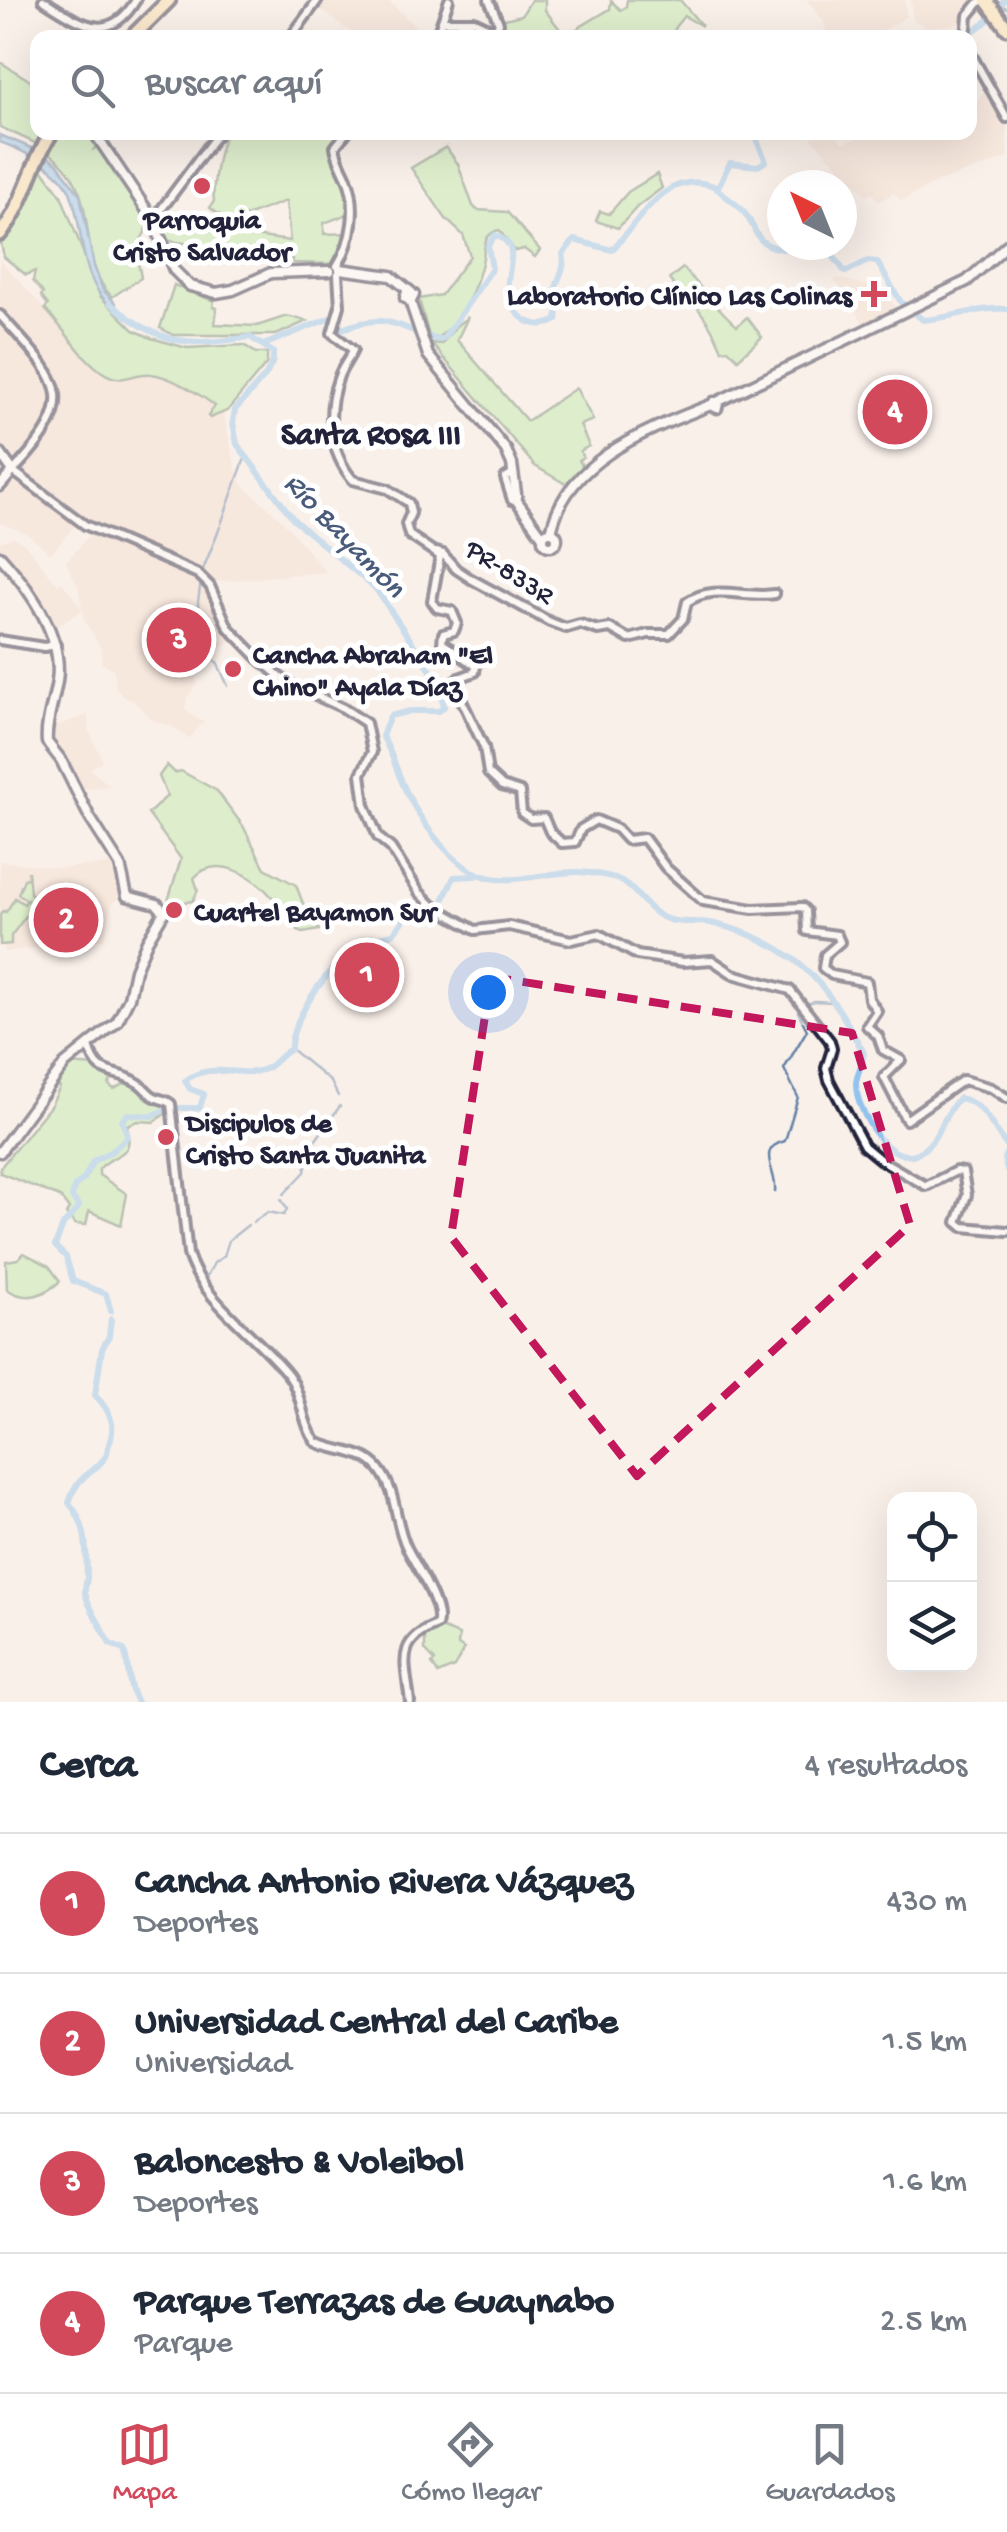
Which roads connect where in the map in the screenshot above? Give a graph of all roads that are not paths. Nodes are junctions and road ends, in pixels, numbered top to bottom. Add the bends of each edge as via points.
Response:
1 (43, 0) edge
2 (136, 0) edge
3 (170, 0) edge
4 (318, 0) edge
5 (449, 0) edge
6 (488, 0) edge
7 (983, 0) edge
8 (442, 21) junction
9 (1006, 24) edge
10 (141, 30) edge
11 (142, 30) edge
12 (296, 30) edge
13 (439, 30) edge
14 (494, 30) edge
15 (496, 30) edge
16 (966, 30) edge
17 (977, 64) edge
18 (1007, 118) edge
19 (44, 140) edge
20 (100, 140) edge
21 (213, 140) edge
22 (341, 140) edge
23 (153, 217) junction
24 (0, 233) edge
25 (1007, 245) edge
26 (1007, 253) edge
27 (338, 273) junction
28 (921, 307) junction
29 (0, 315) edge
30 (715, 404) junction
31 (0, 453) edge
32 (514, 473) junction
33 (8, 476) edge
34 (512, 500) dead end
35 (554, 520) junction
36 (537, 525) junction
37 (549, 534) junction
38 (436, 553) junction
39 (0, 556) edge
40 (773, 593) dead end
41 (0, 640) edge
42 (56, 645) junction
43 (92, 1046) junction
44 (1007, 1098) edge
45 (0, 1152) edge
46 (1007, 1231) edge
47 (410, 1702) edge

1 - 2 street via 102,27 123,19
3 - 10 highway
3 - 11 highway
4 - 12 street
5 - 8 street
6 - 15 street
7 - 9 highway
7 - 16 street via 968,16
8 - 13 street
8 - 14 street via 474,21
17 - 18 street
19 - 24 highway
20 - 23 main road
21 - 23 street
22 - 27 street via 335,147 349,182 352,231
23 - 27 main road via 174,270 201,291 233,290 271,272
25 - 28 main road via 969,280
26 - 28 main road via 970,286
27 - 32 main road via 391,276 410,296 427,349 506,450
27 - 38 street via 334,337 353,350 339,375 332,438 348,474 408,503 409,535
28 - 30 main road
29 - 33 street via 47,367 57,390 53,422
30 - 35 main road via 599,460 572,487
30 - 37 main road via 601,462 567,500
31 - 33 main road
32 - 34 street via 505,478
32 - 36 main road
32 - 37 main road via 518,501
33 - 46 street via 85,525 198,574 228,627 258,658 288,683 366,723 372,752 361,774 365,804 378,837 434,907 479,930 509,926 572,940 603,935 637,955 683,962 708,958 733,974 787,988 830,1041 828,1080 864,1146 926,1186 963,1172 967,1195 957,1222
35 - 36 main road
35 - 37 main road
36 - 37 main road
38 - 40 street, PR-833R / PR-833R via 561,626 610,628 628,638 669,634 694,598
38 - 44 street via 432,601 452,610 457,625 441,641 476,669 456,680 455,688 484,747 488,773 520,792 527,818 544,818 567,844 594,820 627,840 640,836 706,902 753,910 804,908 806,930 840,940 823,968 867,982 877,1011 866,1026 883,1050 901,1060 884,1077 906,1120 962,1080
39 - 42 main road
41 - 42 street
42 - 43 main road via 47,742 120,865 127,896 164,912 135,970 130,998
43 - 45 main road via 66,1064
43 - 47 street via 103,1070 138,1083 172,1108 195,1273 292,1380 316,1442 375,1465 396,1501 402,1539 440,1612 437,1625 409,1641

